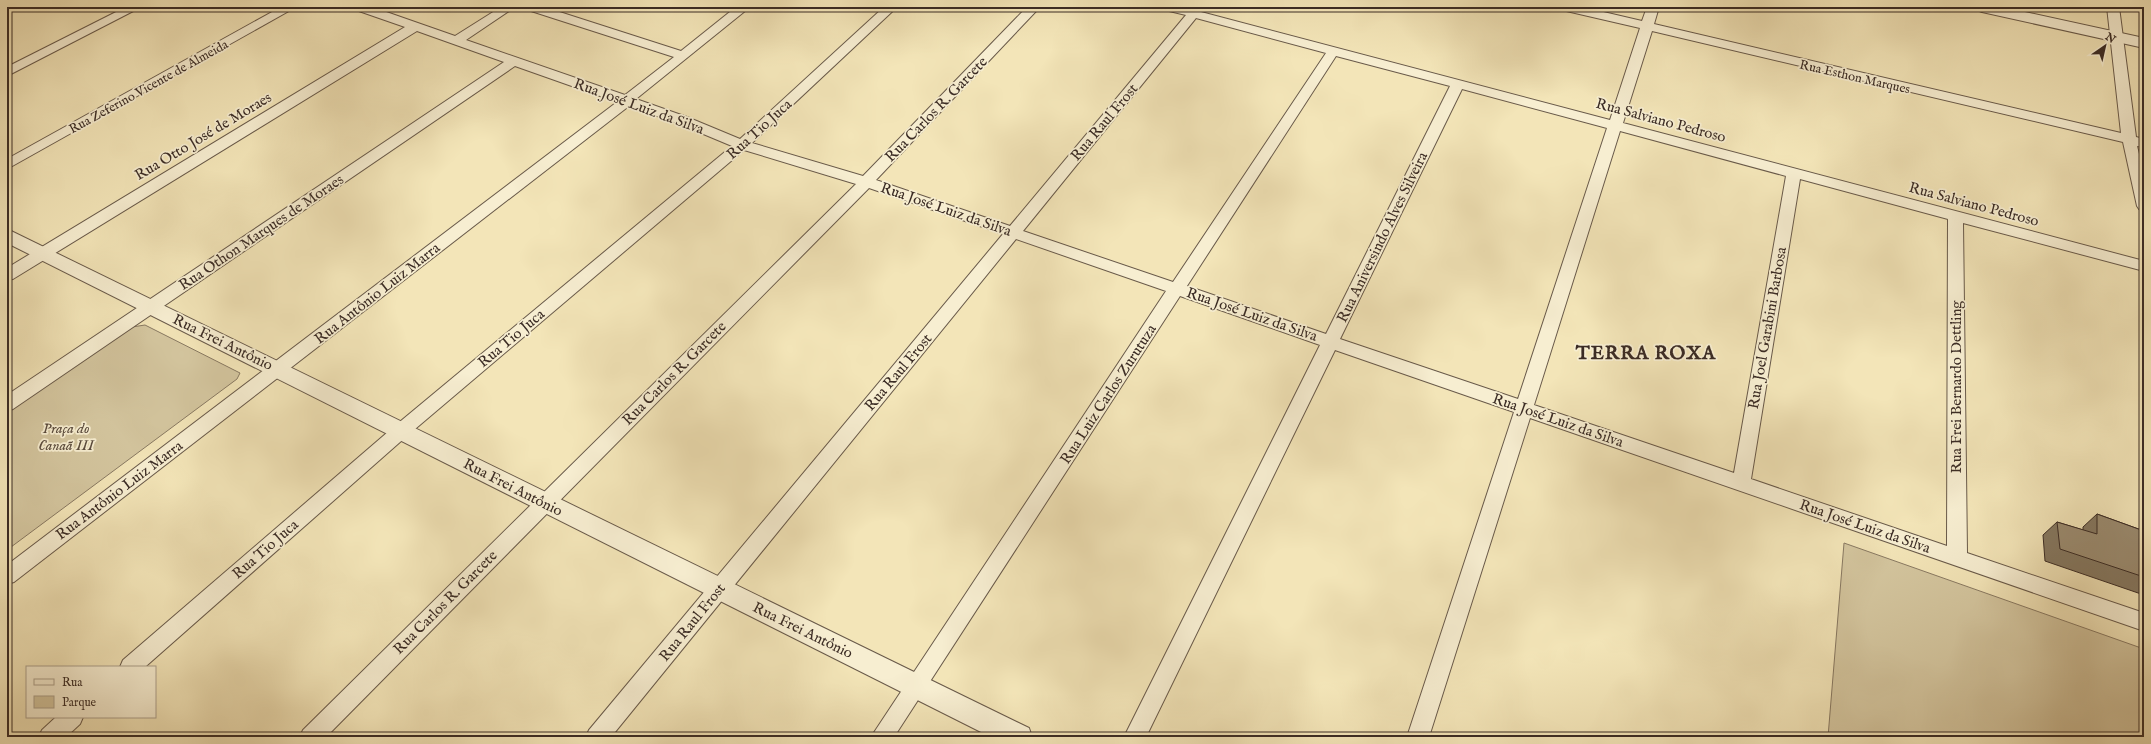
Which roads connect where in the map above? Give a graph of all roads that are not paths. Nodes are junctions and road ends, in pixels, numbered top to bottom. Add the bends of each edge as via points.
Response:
1 (135, 7) edge
2 (290, 7) edge
3 (360, 7) edge
4 (509, 7) edge
5 (532, 7) edge
6 (744, 7) edge
7 (891, 7) edge
8 (1034, 7) edge
9 (1169, 7) edge
10 (1566, 7) edge
11 (1654, 7) edge
12 (1982, 7) edge
13 (2113, 7) edge
14 (1196, 10) edge
15 (416, 26) junction
16 (1647, 27) junction
17 (2116, 37) junction
18 (457, 40) junction
19 (2144, 43) edge
20 (1333, 51) junction
21 (684, 56) junction
22 (515, 60) junction
23 (7, 72) edge
24 (1458, 84) junction
25 (625, 102) junction
26 (1616, 126) junction
27 (2129, 140) junction
28 (2144, 143) edge
29 (742, 145) junction
30 (7, 165) edge
31 (1794, 174) junction
32 (866, 182) junction
33 (2144, 206) edge
34 (1955, 216) junction
35 (1013, 232) junction
36 (7, 235) edge
37 (43, 253) junction
38 (2144, 266) edge
39 (7, 275) edge
40 (1177, 289) junction
41 (151, 307) junction
42 (1330, 341) junction
43 (277, 369) junction
44 (7, 404) edge
45 (1524, 408) junction
46 (402, 430) junction
47 (1741, 483) junction
48 (544, 503) junction
49 (1957, 558) junction
50 (7, 576) edge
51 (719, 588) junction
52 (2144, 622) edge
53 (131, 666) edge
54 (916, 686) junction
55 (71, 718) edge
56 (50, 737) edge
57 (310, 737) edge
58 (597, 737) edge
59 (882, 737) edge
60 (1019, 737) edge
61 (1135, 737) edge
62 (1418, 737) edge

1 - 23 street
2 - 30 street, Rua Zeferino Vicente de Almeida
3 - 15 street, Rua José Luiz da Silva
4 - 18 street
5 - 21 street
6 - 21 street, Rua Antônio Luiz Marra
7 - 29 street, Rua Tio Juca
8 - 32 street, Rua Carlos R. Garcete
9 - 14 street, Rua Salviano Pedroso
10 - 16 street, Rua Esthon Marques
11 - 16 street
12 - 17 street
13 - 17 street
14 - 20 street, Rua Salviano Pedroso
14 - 35 street, Rua Raul Frost
15 - 18 street, Rua José Luiz da Silva
15 - 37 street, Rua Otto José de Moraes
16 - 26 street
16 - 27 street, Rua Esthon Marques
17 - 19 street
17 - 27 street
18 - 22 street, Rua José Luiz da Silva
20 - 24 street, Rua Salviano Pedroso
20 - 40 street, Rua Luiz Carlos Zurutuza
21 - 25 street, Rua Antônio Luiz Marra
22 - 25 street, Rua José Luiz da Silva
22 - 41 street, Rua Othon Marques de Moraes
24 - 26 street, Rua Salviano Pedroso
24 - 42 street, Rua Aniversindo Alves Silveira
25 - 29 street, Rua José Luiz da Silva via 682,120
25 - 43 street, Rua Antônio Luiz Marra
26 - 31 street, Rua Salviano Pedroso
26 - 45 street
27 - 28 street, Rua Esthon Marques
27 - 33 street
29 - 32 street, Rua José Luiz da Silva
29 - 46 street, Rua Tio Juca
31 - 34 street, Rua Salviano Pedroso
31 - 47 street, Rua Joel Garabini Barbosa
32 - 35 street, Rua José Luiz da Silva
32 - 48 street, Rua Carlos R. Garcete
34 - 38 street, Rua Salviano Pedroso
34 - 49 street, Rua Frei Bernardo Dettling
35 - 40 street, Rua José Luiz da Silva
35 - 51 street, Rua Raul Frost
36 - 37 street, Rua Frei Antônio
37 - 39 street, Rua Otto José de Moraes
37 - 41 street, Rua Frei Antônio
40 - 42 street, Rua José Luiz da Silva
40 - 54 street, Rua Luiz Carlos Zurutuza
41 - 43 street, Rua Frei Antônio
41 - 44 street, Rua Othon Marques de Moraes
42 - 45 street, Rua José Luiz da Silva
42 - 61 street, Rua Aniversindo Alves Silveira
43 - 46 street, Rua Frei Antônio
43 - 50 street, Rua Antônio Luiz Marra
45 - 47 street, Rua José Luiz da Silva
45 - 62 street
46 - 48 street, Rua Frei Antônio
46 - 53 street, Rua Tio Juca
47 - 49 street, Rua José Luiz da Silva
48 - 51 street, Rua Frei Antônio
48 - 57 street, Rua Carlos R. Garcete
49 - 52 street, Rua José Luiz da Silva
51 - 54 street, Rua Frei Antônio
51 - 58 street, Rua Raul Frost
54 - 59 street, Rua Luiz Carlos Zurutuza
54 - 60 street, Rua Frei Antônio
55 - 56 street

